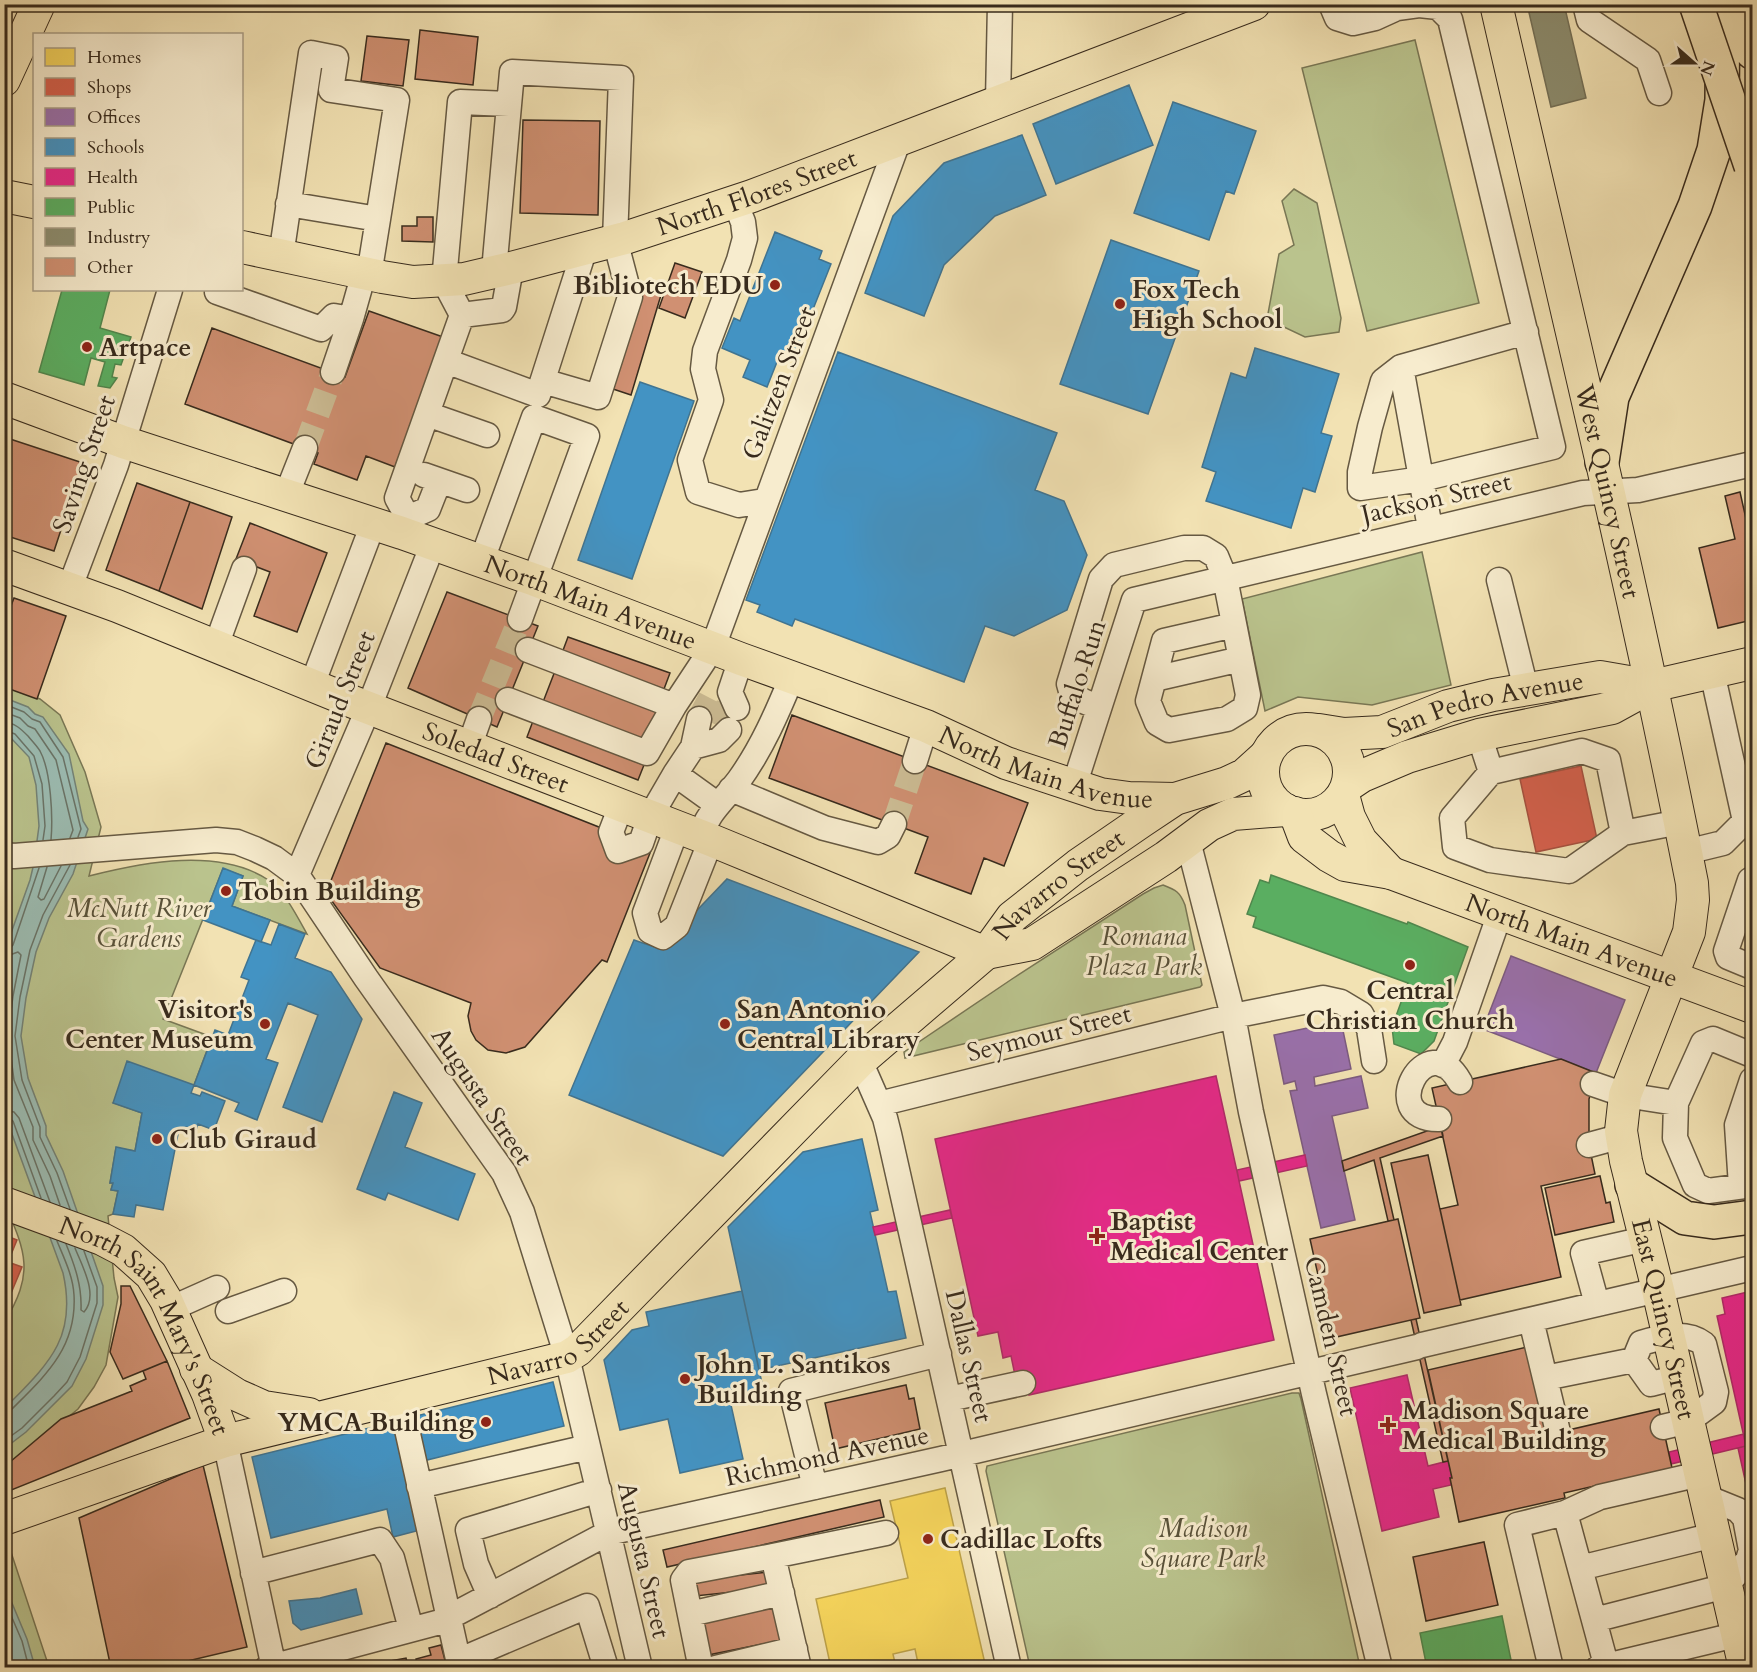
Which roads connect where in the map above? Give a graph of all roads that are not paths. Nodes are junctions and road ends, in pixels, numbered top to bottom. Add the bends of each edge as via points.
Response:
1 (39, 4) edge
2 (1000, 4) edge
3 (1331, 4) edge
4 (1496, 4) edge
5 (1585, 4) edge
6 (1696, 4) edge
7 (1712, 4) edge
8 (1723, 4) edge
9 (1740, 4) edge
10 (1236, 8) edge
11 (1752, 52) edge
12 (4, 80) edge
13 (1659, 93) dead end
14 (998, 101) junction
15 (509, 104) junction
16 (899, 139) junction
17 (1752, 169) edge
18 (4, 196) edge
19 (33, 202) edge
20 (735, 202) junction
21 (288, 204) junction
22 (378, 219) junction
23 (600, 244) junction
24 (243, 247) edge
25 (281, 256) junction
26 (502, 270) junction
27 (366, 274) junction
28 (444, 281) junction
29 (170, 291) edge
30 (217, 291) edge
31 (462, 315) junction
32 (351, 319) junction
33 (1526, 332) junction
34 (446, 361) junction
35 (1401, 368) junction
36 (333, 372) tunnel mouth
37 (543, 381) junction
38 (4, 398) edge
39 (427, 414) junction
40 (487, 435) dead end
41 (123, 442) junction
42 (305, 448) tunnel mouth
43 (1752, 464) edge
44 (407, 469) junction
45 (1606, 477) junction
46 (1422, 479) junction
47 (439, 481) junction
48 (466, 490) dead end
49 (286, 496) junction
50 (765, 501) junction
51 (394, 525) junction
52 (1430, 528) junction
53 (433, 544) junction
54 (482, 560) junction
55 (4, 566) edge
56 (244, 569) dead end
57 (1225, 578) junction
58 (535, 580) junction
59 (1499, 580) dead end
60 (70, 587) junction
61 (1134, 600) joint
62 (520, 619) tunnel mouth
63 (1087, 624) junction
64 (1234, 625) junction
65 (1123, 635) junction
66 (216, 646) junction
67 (712, 647) junction
68 (528, 650) dead end
69 (741, 659) junction
70 (1241, 659) junction
71 (1752, 663) edge
72 (1712, 672) junction
73 (792, 677) junction
74 (1154, 679) junction
75 (312, 685) junction
76 (1652, 686) junction
77 (1526, 689) junction
78 (508, 700) dead end
79 (674, 706) junction
80 (369, 707) junction
81 (1100, 707) junction
82 (926, 726) junction
83 (1319, 730) junction
84 (1479, 735) junction
85 (1265, 756) junction
86 (915, 761) tunnel mouth
87 (1491, 772) junction
88 (675, 774) junction
89 (1074, 786) junction
90 (1346, 790) junction
91 (725, 797) junction
92 (1175, 800) junction
93 (621, 806) junction
94 (1290, 811) junction
95 (1749, 820) edge
96 (1680, 822) junction
97 (894, 825) tunnel mouth
98 (685, 830) junction
99 (1623, 833) junction
100 (1188, 841) junction
101 (1686, 852) junction
102 (10, 856) edge
103 (1390, 873) junction
104 (297, 875) junction
105 (1752, 879) edge
106 (1500, 913) junction
107 (986, 953) junction
108 (1752, 966) edge
109 (1672, 977) junction
110 (1752, 1007) edge
111 (1233, 1016) junction
112 (1752, 1055) edge
113 (860, 1061) junction
114 (1374, 1061) dead end
115 (1443, 1065) junction
116 (1752, 1080) edge
117 (1460, 1082) dead end
118 (1593, 1084) dead end
119 (1625, 1095) junction
120 (879, 1104) junction
121 (1676, 1104) junction
122 (1439, 1119) dead end
123 (1622, 1136) junction
124 (1589, 1145) dead end
125 (1632, 1185) junction
126 (1747, 1186) edge
127 (4, 1203) edge
128 (1752, 1218) edge
129 (1646, 1239) junction
130 (1752, 1268) edge
131 (218, 1288) dead end
132 (1658, 1290) junction
133 (284, 1291) dead end
134 (1597, 1304) junction
135 (170, 1309) junction
136 (228, 1311) dead end
137 (1531, 1320) junction
138 (1668, 1335) junction
139 (939, 1354) junction
140 (567, 1357) junction
141 (1634, 1360) junction
142 (196, 1369) junction
143 (1309, 1373) junction
144 (1678, 1377) junction
145 (1545, 1378) junction
146 (1023, 1383) dead end
147 (400, 1398) junction
148 (949, 1399) junction
149 (325, 1416) junction
150 (1676, 1424) junction
151 (1558, 1432) dead end
152 (225, 1441) junction
153 (588, 1447) junction
154 (962, 1455) junction
155 (419, 1486) junction
156 (1703, 1486) junction
157 (815, 1487) junction
158 (599, 1490) junction
159 (1565, 1513) junction
160 (5, 1519) edge
161 (608, 1533) junction
162 (886, 1533) dead end
163 (1714, 1535) junction
164 (773, 1556) junction
165 (1580, 1568) junction
166 (253, 1573) junction
167 (1726, 1586) junction
168 (782, 1593) junction
169 (490, 1596) junction
170 (690, 1614) junction
171 (448, 1619) junction
172 (1594, 1620) junction
173 (411, 1629) junction
174 (1745, 1633) edge
175 (797, 1658) edge
176 (466, 1661) edge
177 (271, 1667) edge
178 (1604, 1667) edge
179 (606, 1668) edge
180 (640, 1668) edge
181 (703, 1668) edge
182 (716, 1668) edge
183 (1009, 1668) edge
184 (1380, 1668) edge
185 (1551, 1668) edge
186 (1745, 1668) edge

1 - 12 main road
2 - 14 street
3 - 33 street via 1337,18 1353,23 1419,5 1438,7 1450,19
4 - 45 main road, West Quincy Street
5 - 13 street via 1589,20 1648,60
6 - 17 highway, bridge
7 - 17 highway, bridge
8 - 45 highway via 1722,100 1714,150 1695,206 1612,398
9 - 11 highway
10 - 14 main road, North Flores Street
14 - 16 main road, North Flores Street
15 - 23 street via 512,72 621,78
15 - 26 street
15 - 28 street via 460,102
16 - 20 main road, North Flores Street
16 - 50 street, Galitzen Street
18 - 19 main road
20 - 23 main road, North Flores Street
20 - 50 street via 745,238 705,351 703,369 711,400 690,460 699,492 739,505
21 - 22 street
21 - 22 street via 311,53 336,58 331,90 397,100
21 - 25 street
22 - 27 street
23 - 26 main road, North Flores Street
23 - 37 street
23 - 37 street via 630,297 598,397
24 - 25 main road, North Flores Street
25 - 27 main road, North Flores Street
26 - 28 main road, North Flores Street
26 - 31 street via 504,307
27 - 28 main road, North Flores Street via 413,282
27 - 32 street
28 - 31 street
29 - 41 street, Saving Street
30 - 32 street via 321,328 334,316
31 - 34 street
32 - 36 street
33 - 35 street
33 - 46 street via 1553,447
34 - 37 street via 538,395
34 - 39 street
35 - 46 street
35 - 46 street via 1383,381 1360,472 1360,488
38 - 41 main road, North Main Avenue
39 - 40 street
39 - 44 street
41 - 49 main road, North Main Avenue
41 - 60 street, Saving Street
42 - 49 street
43 - 45 street, Jackson Street via 1638,490
44 - 47 street
44 - 51 street via 397,498
45 - 52 street, Jackson Street via 1583,493
45 - 76 main road, West Quincy Street
46 - 52 street
47 - 48 street
47 - 51 street via 428,509
49 - 51 main road, North Main Avenue
50 - 67 street, Galitzen Street
51 - 53 main road, North Main Avenue
51 - 75 street
52 - 57 street, Jackson Street
53 - 54 main road, North Main Avenue
53 - 80 street, Giraud Street
54 - 58 main road, North Main Avenue
54 - 58 street via 534,417 587,436
55 - 60 main road, Soledad Street
56 - 66 street
57 - 61 street, Jackson Street
57 - 63 street via 1216,556 1203,548 1184,548 1114,565 1101,579
57 - 64 street
58 - 62 street
58 - 67 main road, North Main Avenue
59 - 77 street
60 - 66 main road, Soledad Street
61 - 65 street, Buffalo Run
63 - 65 street
63 - 81 street via 1069,684 1070,693
64 - 70 street
64 - 74 street via 1164,641
65 - 81 street, Buffalo Run
66 - 75 main road, Soledad Street
67 - 69 main road, North Main Avenue
67 - 79 street, Galitzen Street
68 - 79 street
69 - 73 main road, North Main Avenue
69 - 88 street via 720,711 719,740 693,747
70 - 74 street
70 - 74 street via 1248,695 1245,708 1227,719 1169,730 1158,723 1148,701
71 - 72 main road, San Pedro Avenue
72 - 76 main road, San Pedro Avenue
72 - 95 street
73 - 82 main road, North Main Avenue
73 - 91 street via 769,731
75 - 80 main road, Soledad Street
76 - 77 main road, San Pedro Avenue via 1600,677
76 - 84 main road, San Pedro Avenue via 1612,708
76 - 96 main road, West Quincy Street
77 - 83 main road, San Pedro Avenue via 1448,706 1382,732 1344,734
78 - 79 street, Galitzen Street via 647,753
80 - 93 main road, Soledad Street via 474,733
80 - 104 street, Giraud Street
81 - 89 street, Buffalo Run
82 - 86 street
82 - 89 main road, North Main Avenue via 1006,763
83 - 85 main road via 1289,732
83 - 90 main road via 1332,737 1346,753 1351,773
84 - 87 street
84 - 90 main road, San Pedro Avenue via 1407,757 1362,776
85 - 92 main road, Navarro Street via 1244,775
85 - 94 main road via 1264,785 1273,802
87 - 99 street via 1582,751 1608,760
87 - 99 street via 1452,818 1455,847 1490,860 1569,871
88 - 91 street
88 - 98 street
89 - 92 main road, North Main Avenue via 1128,798
90 - 94 main road via 1328,810 1317,814
90 - 103 main road, North Main Avenue via 1349,817 1361,841
91 - 97 street via 878,842 888,836
91 - 98 street via 705,820
92 - 107 main road, Navarro Street via 1078,865 1012,917
93 - 98 main road, Soledad Street
93 - 98 street via 611,831 618,851
94 - 100 main road, Navarro Street via 1233,814
94 - 103 main road, North Main Avenue via 1304,837 1329,856 1345,865
95 - 101 street via 1723,843
96 - 99 street
96 - 101 main road, West Quincy Street
98 - 107 main road, Soledad Street
100 - 107 main road, Navarro Street via 1032,944
100 - 111 street, Camden Street
101 - 109 main road, West Quincy Street via 1692,883 1692,918
102 - 104 street, Augusta Street via 201,840 237,842 274,858
103 - 106 main road, North Main Avenue
104 - 140 street, Augusta Street via 504,1173 522,1212
105 - 108 street via 1726,951 1728,957
106 - 109 main road, North Main Avenue
106 - 115 street via 1455,1042
107 - 113 main road, Navarro Street
109 - 110 main road, North Main Avenue
109 - 119 main road, East Quincy Street
111 - 114 street, Seymour Street via 1323,998 1341,1002 1361,1014 1369,1029
111 - 120 street, Seymour Street
111 - 143 street, Camden Street
112 - 121 street via 1713,1039 1703,1043
113 - 120 street, Dallas Street
113 - 140 main road, Navarro Street
115 - 117 street
115 - 122 street via 1421,1068 1409,1086 1410,1101 1418,1113
116 - 126 street via 1737,1125
118 - 119 street
119 - 121 street
119 - 123 main road, East Quincy Street
120 - 139 street, Dallas Street
121 - 126 street via 1674,1138 1695,1185 1708,1191
123 - 124 street
123 - 125 main road, East Quincy Street
125 - 128 highway via 1685,1218 1714,1222
125 - 129 main road, East Quincy Street
127 - 135 main road, North Saint Mary's Street via 123,1250 151,1275
129 - 132 main road, East Quincy Street
129 - 134 street via 1583,1253
130 - 132 street, Richmond Avenue
131 - 135 street
132 - 134 street, Richmond Avenue
132 - 138 main road, East Quincy Street
133 - 136 street
134 - 137 street, Richmond Avenue
135 - 142 main road, North Saint Mary's Street
137 - 143 street, Richmond Avenue
137 - 145 street
138 - 141 street via 1641,1344
138 - 144 main road, East Quincy Street
138 - 150 street via 1704,1344 1716,1392 1714,1402
139 - 148 street, Dallas Street
139 - 157 street via 791,1391
140 - 147 main road, Navarro Street
140 - 153 street, Augusta Street
141 - 144 street via 1651,1384
141 - 145 street
142 - 149 main road via 264,1407
142 - 152 main road, North Saint Mary's Street
143 - 154 street, Richmond Avenue
143 - 184 street, Camden Street
144 - 150 main road, East Quincy Street
145 - 151 street
146 - 148 street
147 - 149 main road, Navarro Street
147 - 155 street
148 - 154 street, Dallas Street
149 - 152 main road, Navarro Street
150 - 156 main road, East Quincy Street
152 - 160 main road, Navarro Street
152 - 166 street, North Saint Mary's Street
153 - 155 street
153 - 158 street, Augusta Street
154 - 157 street, Richmond Avenue
154 - 183 street, Dallas Street
155 - 171 street
156 - 159 street via 1600,1497
156 - 163 main road, East Quincy Street
156 - 167 street via 1745,1518 1752,1550
157 - 161 street, Richmond Avenue
158 - 161 street, Augusta Street
158 - 169 street via 468,1530 476,1564
159 - 165 street
159 - 185 street via 1517,1525
161 - 169 street, Richmond Avenue
161 - 180 street, Augusta Street
162 - 164 street
163 - 165 street
163 - 167 main road, East Quincy Street
164 - 168 street
164 - 170 street via 689,1572 683,1580
165 - 172 street
166 - 173 street via 380,1540 392,1558
166 - 177 street, North Saint Mary's Street
167 - 172 street
167 - 174 main road, East Quincy Street
168 - 170 street
168 - 175 street
169 - 171 street, Richmond Avenue
170 - 181 street
171 - 173 street, Richmond Avenue
171 - 176 street
172 - 178 street
173 - 177 street, Richmond Avenue
174 - 178 street
174 - 186 main road, East Quincy Street
175 - 182 street
176 - 179 street via 587,1606

